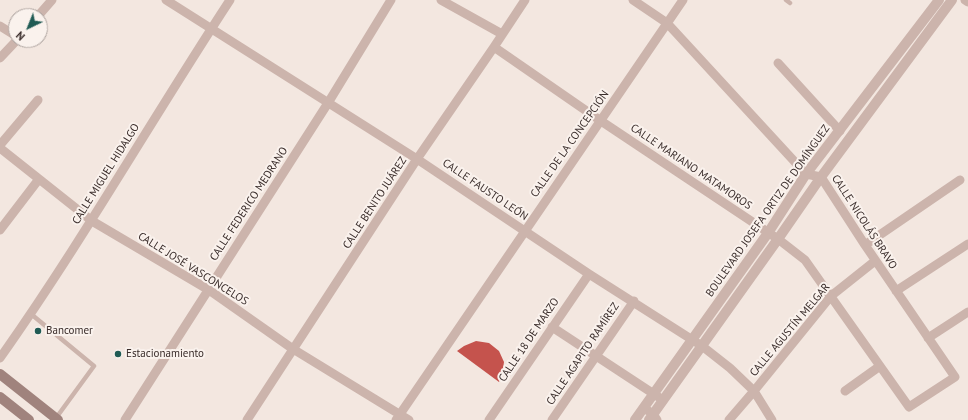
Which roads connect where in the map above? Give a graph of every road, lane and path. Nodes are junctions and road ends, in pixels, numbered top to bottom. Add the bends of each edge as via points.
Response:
1 (52, 0) edge
2 (166, 0) edge
3 (230, 0) edge
4 (391, 0) edge
5 (441, 0) edge
6 (525, 0) edge
7 (633, 0) edge
8 (683, 0) edge
9 (938, 0) edge
10 (952, 0) edge
11 (965, 0) edge
12 (968, 2) edge
13 (45, 8) edge
14 (667, 23) junction
15 (211, 28) junction
16 (502, 34) junction
17 (494, 47) junction
18 (9, 48) edge
19 (0, 58) edge
20 (778, 63) dead end
21 (38, 100) dead end
22 (328, 103) junction
23 (601, 121) junction
24 (840, 131) junction
25 (0, 146) edge
26 (417, 159) junction
27 (806, 174) junction
28 (821, 177) junction
29 (39, 180) junction
30 (960, 180) dead end
31 (92, 221) junction
32 (0, 230) edge
33 (524, 231) junction
34 (768, 233) junction
35 (778, 239) junction
36 (968, 244) edge
37 (865, 246) junction
38 (875, 260) junction
39 (589, 274) junction
40 (208, 290) junction
41 (896, 291) junction
42 (831, 296) junction
43 (634, 301) junction
44 (968, 312) edge
45 (31, 314) junction
46 (552, 327) junction
47 (928, 338) junction
48 (692, 340) junction
49 (702, 346) junction
50 (293, 349) junction
51 (597, 356) junction
52 (0, 358) edge
53 (880, 366) junction
54 (0, 374) edge
55 (754, 391) junction
56 (845, 391) dead end
57 (653, 394) junction
58 (0, 397) edge
59 (662, 400) junction
60 (909, 407) joint
61 (644, 408) junction
62 (398, 417) edge
63 (653, 418) edge
64 (57, 419) edge
65 (29, 420) edge
66 (125, 420) edge
67 (247, 420) edge
68 (409, 420) edge
69 (489, 420) edge
70 (552, 420) edge
71 (635, 420) edge
72 (729, 420) edge
73 (772, 420) edge

1 - 13 street
2 - 15 street, CALLE FAUSTO LEÓN
3 - 15 street, CALLE MIGUEL HIDALGO
4 - 22 street, CALLE FEDERICO MEDRANO
5 - 16 street
6 - 16 street, CALLE BENITO JUÁREZ
7 - 14 street
8 - 14 street, CALLE DE LA CONCEPCIÓN
9 - 24 street, BOULEVARD JOSEFA ORTIZ DE DOMÍNGUEZ
10 - 28 street
11 - 12 street
14 - 23 street, CALLE DE LA CONCEPCIÓN
14 - 27 street
15 - 22 street, CALLE FAUSTO LEÓN
15 - 31 street, CALLE MIGUEL HIDALGO
16 - 17 street, CALLE BENITO JUÁREZ
17 - 23 street, CALLE MARIANO MATAMOROS
17 - 26 street, CALLE BENITO JUÁREZ
18 - 19 street
20 - 24 street
21 - 25 street
22 - 26 street, CALLE FAUSTO LEÓN
22 - 40 street, CALLE FEDERICO MEDRANO
23 - 33 street, CALLE DE LA CONCEPCIÓN
23 - 34 street, CALLE MARIANO MATAMOROS
24 - 27 street, BOULEVARD JOSEFA ORTIZ DE DOMÍNGUEZ
25 - 29 street, CALLE JOSÉ VASCONCELOS
26 - 33 street, CALLE FAUSTO LEÓN
26 - 50 street, CALLE BENITO JUÁREZ
27 - 28 street, CALLE NICOLÁS BRAVO
27 - 34 street, BOULEVARD JOSEFA ORTIZ DE DOMÍNGUEZ
28 - 35 street
28 - 37 street, CALLE NICOLÁS BRAVO
29 - 31 street, CALLE JOSÉ VASCONCELOS
29 - 32 street
30 - 37 street
31 - 40 street, CALLE JOSÉ VASCONCELOS
31 - 45 street, CALLE MIGUEL HIDALGO
33 - 39 street, CALLE FAUSTO LEÓN
33 - 62 street, CALLE DE LA CONCEPCIÓN
34 - 35 street, CALLE MARIANO MATAMOROS
34 - 48 street, BOULEVARD JOSEFA ORTIZ DE DOMÍNGUEZ
35 - 42 street, CALLE MARIANO MATAMOROS via 805,260
35 - 49 street
36 - 41 street
37 - 38 street, CALLE NICOLÁS BRAVO
38 - 41 street, CALLE NICOLÁS BRAVO
38 - 42 street, CALLE AGUSTÍN MELGAR
39 - 43 street, CALLE FAUSTO LEÓN
39 - 46 street, CALLE 18 DE MARZO
40 - 50 street, CALLE JOSÉ VASCONCELOS
40 - 66 street, CALLE FEDERICO MEDRANO
41 - 47 street, CALLE NICOLÁS BRAVO
42 - 53 street, CALLE MARIANO MATAMOROS
42 - 55 street, CALLE AGUSTÍN MELGAR
43 - 48 street, CALLE FAUSTO LEÓN
43 - 51 street, CALLE AGAPITO RAMÍREZ
44 - 47 street
45 - 52 street, CALLE MIGUEL HIDALGO
45 - 64 lane via 94,366
46 - 51 street
46 - 69 street, CALLE 18 DE MARZO
47 - 60 street, CALLE NICOLÁS BRAVO via 955,377
48 - 49 street, CALLE FAUSTO LEÓN
48 - 57 street, BOULEVARD JOSEFA ORTIZ DE DOMÍNGUEZ
49 - 55 street, CALLE FAUSTO LEÓN
49 - 59 street
50 - 62 street, CALLE JOSÉ VASCONCELOS
50 - 67 street, CALLE BENITO JUÁREZ
51 - 57 street
51 - 70 street, CALLE AGAPITO RAMÍREZ
53 - 56 street
53 - 60 street, CALLE MARIANO MATAMOROS
54 - 64 main road
55 - 72 street, CALLE AGUSTÍN MELGAR
55 - 73 street, CALLE FAUSTO LEÓN
57 - 59 street
57 - 61 street, BOULEVARD JOSEFA ORTIZ DE DOMÍNGUEZ
58 - 65 main road
59 - 63 street
61 - 63 street
61 - 71 street, BOULEVARD JOSEFA ORTIZ DE DOMÍNGUEZ
62 - 68 street, CALLE JOSÉ VASCONCELOS

